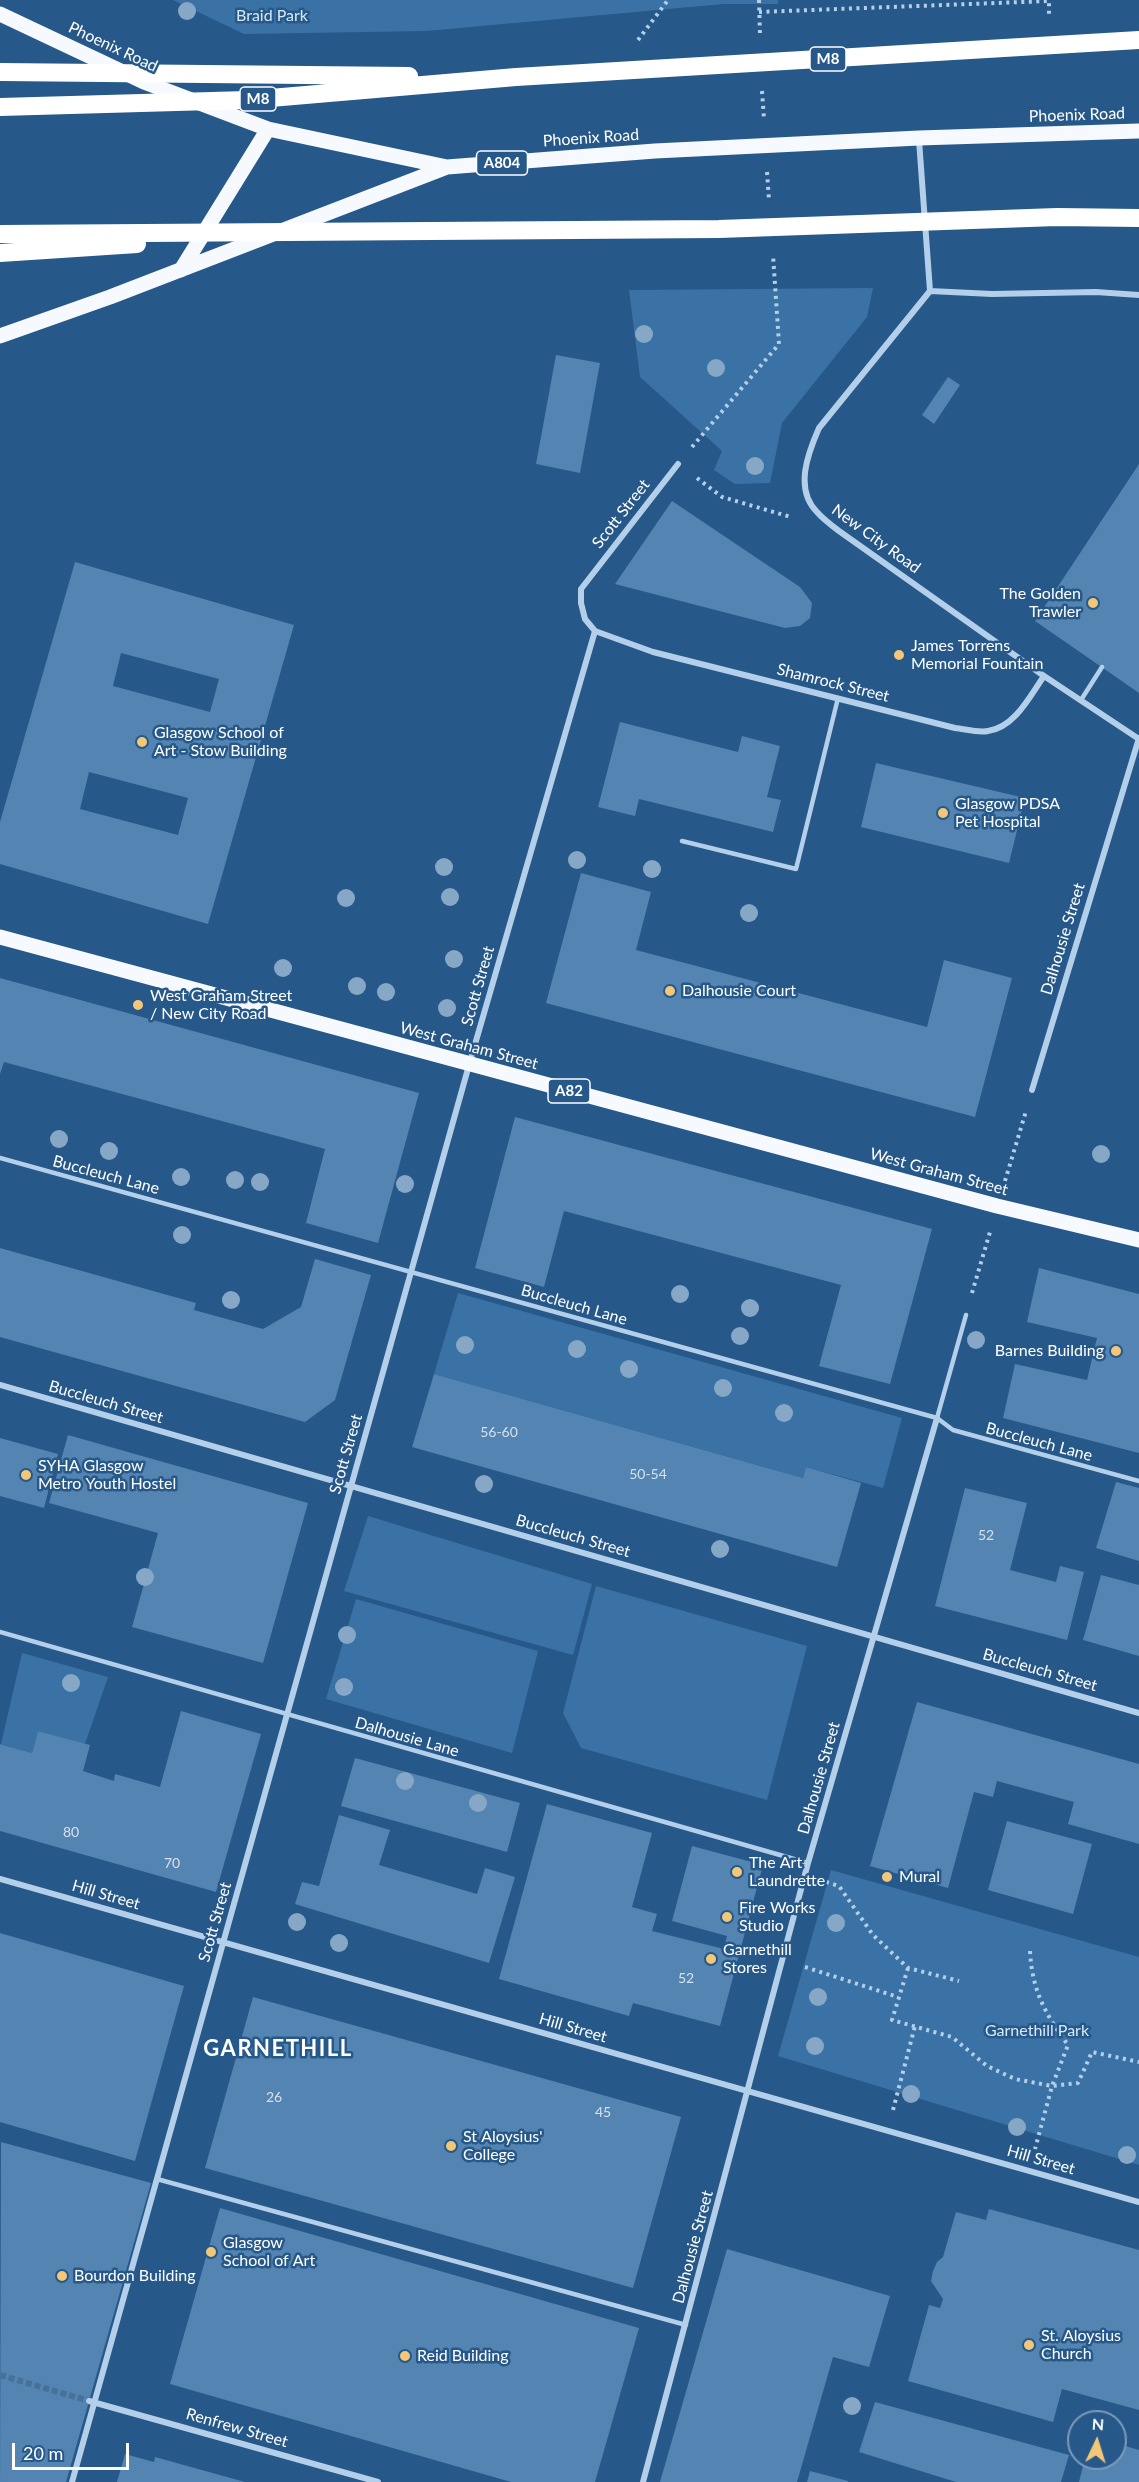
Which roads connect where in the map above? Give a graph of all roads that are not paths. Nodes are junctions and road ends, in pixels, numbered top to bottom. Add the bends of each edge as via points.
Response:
1 (0, 15) edge
2 (1139, 40) edge
3 (0, 72) edge
4 (516, 77) junction
5 (0, 107) edge
6 (268, 129) junction
7 (1139, 131) edge
8 (919, 138) junction
9 (447, 167) junction
10 (1139, 219) edge
11 (358, 232) junction
12 (0, 234) edge
13 (0, 253) edge
14 (181, 270) junction
15 (930, 291) junction
16 (1139, 295) edge
17 (0, 336) edge
18 (678, 464) road end
19 (595, 630) junction
20 (1102, 667) dead end
21 (1044, 676) junction
22 (838, 698) junction
23 (1081, 700) junction
24 (1139, 739) edge
25 (682, 841) dead end
26 (0, 938) edge
27 (469, 1065) junction
28 (1032, 1090) road end
29 (0, 1158) edge
30 (1139, 1240) edge
31 (411, 1272) junction
32 (966, 1315) road end
33 (0, 1385) edge
34 (937, 1418) junction
35 (1139, 1481) edge
36 (351, 1486) junction
37 (0, 1632) edge
38 (875, 1636) junction
39 (1139, 1713) edge
40 (286, 1715) junction
41 (808, 1863) junction
42 (0, 1879) edge
43 (223, 1943) junction
44 (748, 2091) junction
45 (157, 2179) junction
46 (1139, 2202) edge
47 (686, 2325) junction
48 (92, 2401) junction
49 (72, 2482) edge
50 (378, 2482) edge
51 (643, 2482) edge

1 - 6 main road, Phoenix Road / A804 via 144,82
2 - 4 highway, M8
3 - 4 highway
4 - 5 highway, M8 via 247,100
6 - 9 main road, Phoenix Road / A804
6 - 14 main road
7 - 8 main road, Phoenix Road / A804
8 - 9 main road, Phoenix Road / A804
8 - 15 street
9 - 14 main road, A804
10 - 11 highway via 1058,217 719,229
11 - 12 highway
11 - 13 highway
14 - 17 main road, A804
15 - 16 street
15 - 21 street, New City Road via 819,428 807,453 804,473 809,500 815,511 839,531
18 - 19 street, Scott Street via 581,589 585,619
19 - 22 street, Shamrock Street via 653,652
19 - 27 street, Scott Street
20 - 23 lane
21 - 22 street, Shamrock Street via 1003,727 987,732 955,728
21 - 23 street, New City Road
22 - 25 lane via 796,869
23 - 24 street, New City Road
24 - 28 street, Dalhousie Street
26 - 27 main road, West Graham Street / A82
27 - 30 main road, West Graham Street / A82
27 - 31 street, Scott Street
29 - 31 lane, Buccleuch Lane
31 - 34 lane, Buccleuch Lane
31 - 36 street, Scott Street
32 - 34 lane, Dalhousie Street
33 - 36 street, Buccleuch Street
34 - 35 lane, Buccleuch Lane via 953,1431
34 - 38 street, Dalhousie Street
36 - 38 street, Buccleuch Street
36 - 40 street, Scott Street
37 - 40 lane, Dalhousie Lane
38 - 39 street, Buccleuch Street
38 - 41 street, Dalhousie Street
40 - 41 lane, Dalhousie Lane
40 - 43 street, Scott Street
41 - 44 street, Dalhousie Street
42 - 43 street, Hill Street
43 - 44 street, Hill Street
43 - 45 street, Scott Street
44 - 46 street, Hill Street
44 - 47 street, Dalhousie Street
45 - 47 lane
45 - 48 street, Scott Street
47 - 51 street, Dalhousie Street
48 - 49 street, Scott Street
48 - 50 street, Renfrew Street

